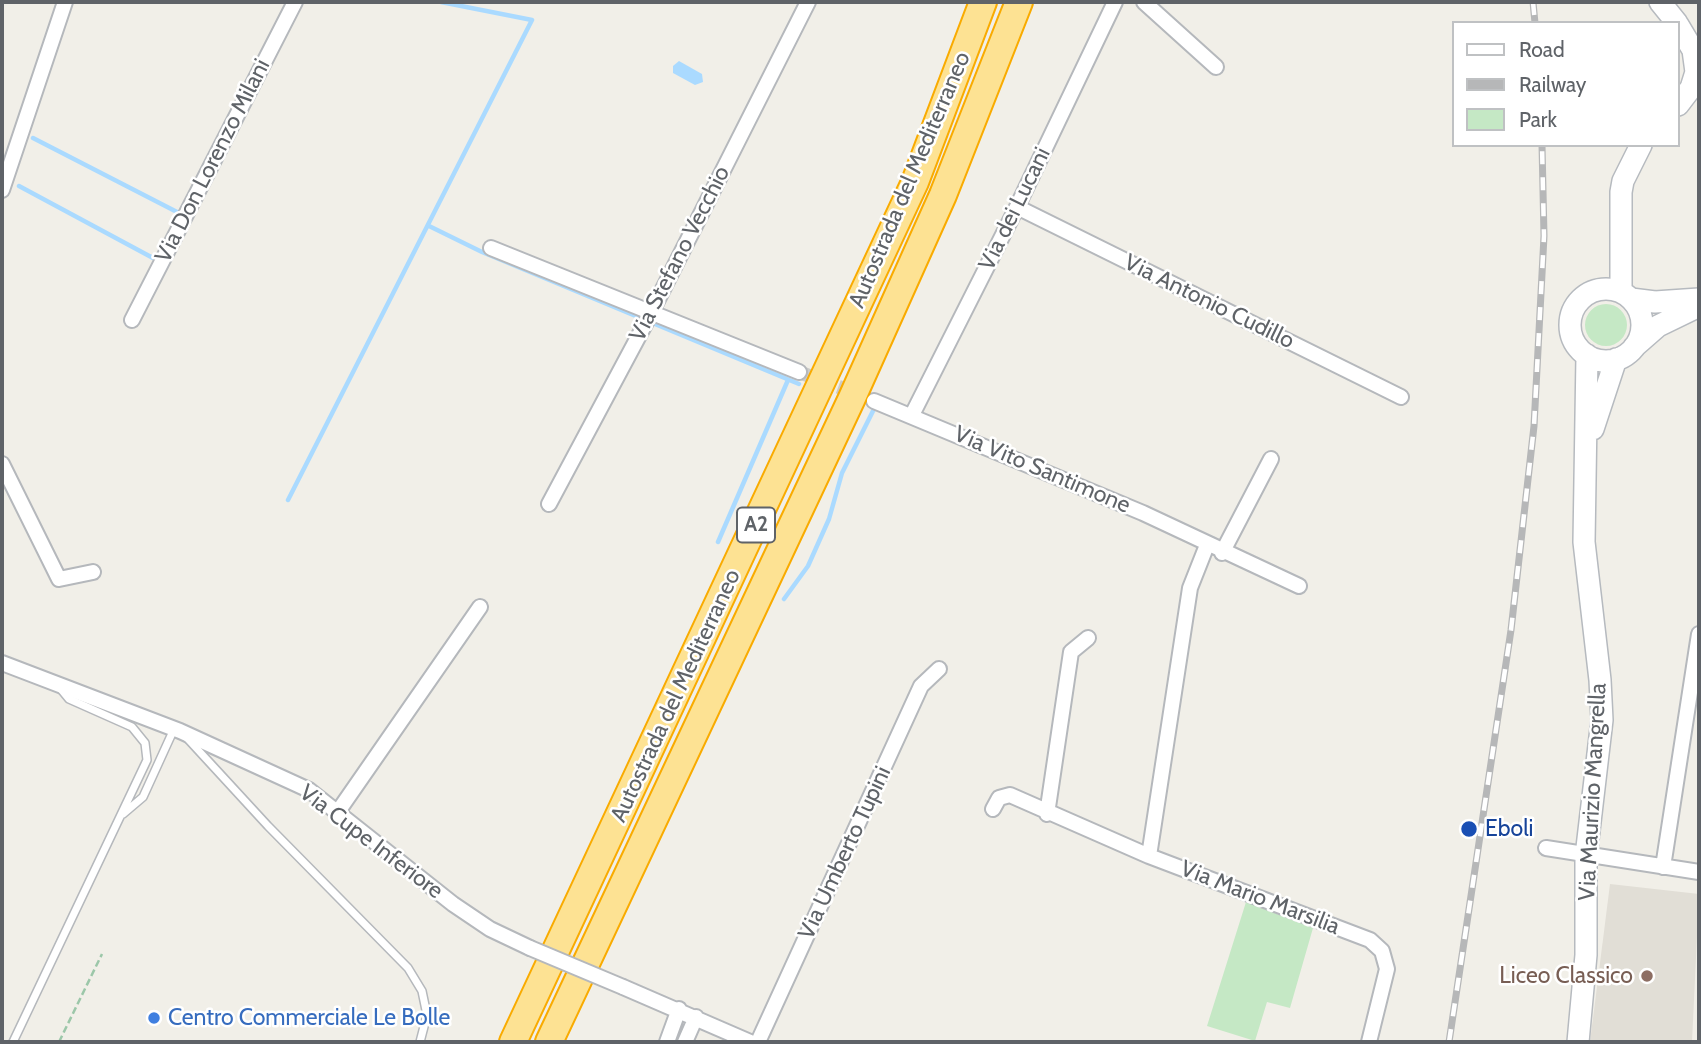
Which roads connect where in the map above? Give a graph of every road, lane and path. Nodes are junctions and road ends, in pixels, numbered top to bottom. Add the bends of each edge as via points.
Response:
1 (65, 2) edge
2 (295, 2) edge
3 (1019, 2) edge
4 (1026, 2) edge
5 (1115, 2) edge
6 (1144, 2) edge
7 (806, 3) edge
8 (980, 6) edge
9 (1009, 31) junction
10 (1680, 31) edge
11 (1680, 52) edge
12 (1216, 67) dead end
13 (1691, 76) edge
14 (1680, 102) edge
15 (1640, 147) edge
16 (2, 190) edge
17 (1017, 207) junction
18 (491, 248) dead end
19 (1618, 293) junction
20 (1699, 299) edge
21 (1699, 306) edge
22 (651, 313) junction
23 (132, 320) dead end
24 (1587, 355) junction
25 (1623, 355) junction
26 (799, 372) tunnel mouth
27 (1401, 397) dead end
28 (874, 401) tunnel mouth
29 (912, 415) junction
30 (1584, 458) junction
31 (1271, 459) dead end
32 (2, 464) edge
33 (549, 504) dead end
34 (1207, 545) junction
35 (1222, 553) junction
36 (93, 572) dead end
37 (1299, 586) dead end
38 (480, 607) dead end
39 (1699, 634) edge
40 (1088, 638) dead end
41 (2, 663) edge
42 (939, 669) dead end
43 (58, 684) junction
44 (177, 730) junction
45 (993, 809) dead end
46 (337, 813) junction
47 (122, 814) junction
48 (1047, 814) junction
49 (1546, 848) dead end
50 (1149, 856) junction
51 (1586, 856) junction
52 (1663, 867) junction
53 (1699, 872) edge
54 (102, 954) dead end
55 (679, 1009) junction
56 (696, 1017) junction
57 (13, 1042) edge
58 (59, 1042) edge
59 (420, 1042) edge
60 (513, 1042) edge
61 (550, 1042) edge
62 (667, 1042) edge
63 (685, 1042) edge
64 (750, 1042) edge
65 (758, 1042) edge
66 (1369, 1042) edge
67 (1578, 1042) edge

1 - 16 street
2 - 23 street, Via Don Lorenzo Milani
3 - 9 highway, Autostrada del Mediterraneo / A2
4 - 9 highway
5 - 17 street, Via dei Lucani
6 - 12 street
7 - 22 street, Via Stefano Vecchio
8 - 60 highway, Autostrada del Mediterraneo / A2 via 915,182
9 - 61 highway, Autostrada del Mediterraneo / A2 via 943,195 863,372
10 - 13 street via 1693,50
11 - 13 street
13 - 14 street via 1691,88
15 - 19 street via 1623,181
17 - 27 street, Via Antonio Cudillo
17 - 29 street, Via dei Lucani
18 - 22 street
19 - 20 street via 1655,302
19 - 24 street via 1582,298 1571,317 1573,338
19 - 25 street via 1641,320 1637,342
21 - 25 street via 1658,326
22 - 26 street
22 - 33 street, Via Stefano Vecchio
24 - 25 street via 1596,359
24 - 30 street, Via Maurizio Mangrella
25 - 30 street, Via Maurizio Mangrella
28 - 29 street, Via Vito Santimone
29 - 34 street, Via Vito Santimone
30 - 51 street, Via Maurizio Mangrella via 1584,542 1602,720
31 - 35 street
32 - 36 street via 59,579
34 - 35 street, Via Vito Santimone
34 - 50 street via 1190,588
35 - 37 street, Via Vito Santimone
38 - 46 street
39 - 52 street
40 - 48 street via 1071,652
41 - 43 street, Via Cupe Inferiore
42 - 65 street, Via Umberto Tupini via 921,686
43 - 44 street, Via Cupe Inferiore
43 - 47 lane via 69,699 132,727 142,736 147,760
44 - 46 street, Via Cupe Inferiore via 309,790
44 - 47 lane via 143,797
44 - 59 lane via 408,968 422,991 427,1015
45 - 48 street, Via Mario Marsilia via 999,798 1010,795
46 - 55 street, Via Cupe Inferiore, bridge via 489,929
47 - 57 lane
48 - 50 street, Via Mario Marsilia
49 - 51 street
50 - 66 street, Via Mario Marsilia via 1370,940 1382,951 1387,969
51 - 52 street
51 - 67 street, Via Maurizio Mangrella via 1586,955
52 - 53 street
54 - 58 path
55 - 56 street, Via Cupe Inferiore
55 - 62 street
56 - 63 street
56 - 64 street, Via Cupe Inferiore

